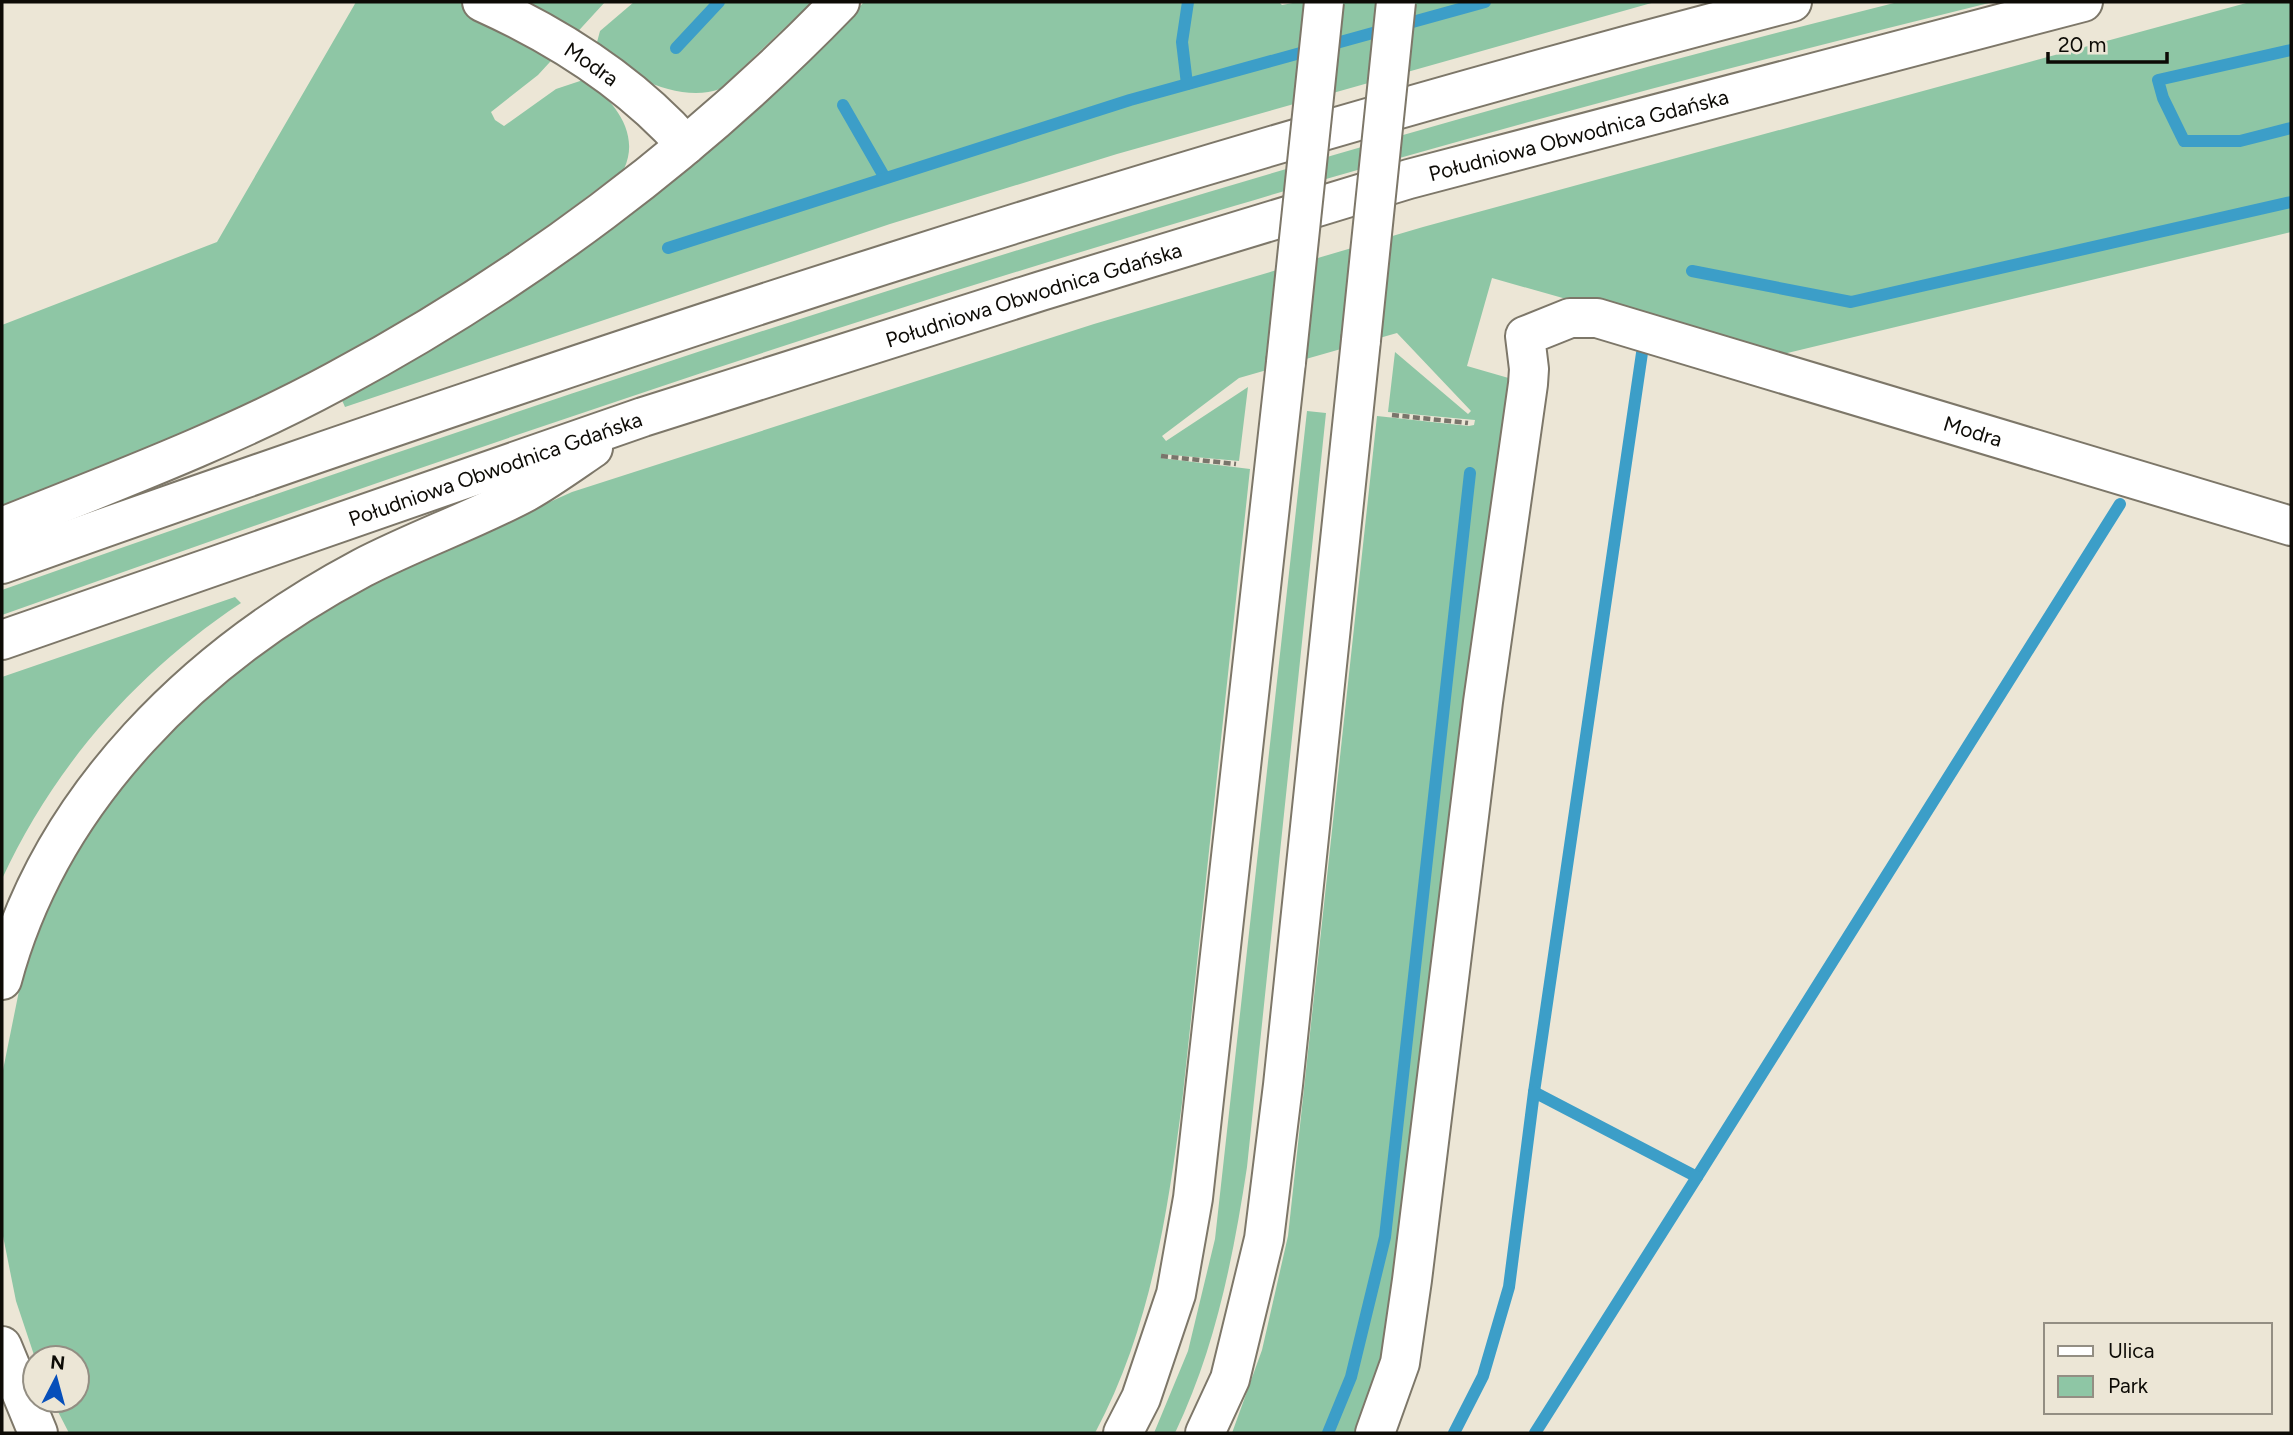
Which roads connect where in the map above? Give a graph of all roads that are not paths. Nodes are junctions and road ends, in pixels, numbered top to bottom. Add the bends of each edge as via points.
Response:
1 (482, 2) edge
2 (840, 2) edge
3 (1324, 2) edge
4 (1396, 2) edge
5 (1793, 2) edge
6 (2083, 2) edge
7 (686, 145) junction
8 (643, 417) junction
9 (2291, 526) edge
10 (2, 527) edge
11 (2, 564) edge
12 (2, 640) edge
13 (2, 980) edge
14 (2, 1346) edge
15 (38, 1433) edge
16 (1123, 1433) edge
17 (1205, 1433) edge
18 (1375, 1433) edge

1 - 7 main road, Modra via 573,52 644,102
2 - 7 main road
3 - 16 main road, bridge via 1193,1198 1176,1294 1141,1398
4 - 17 main road, bridge via 1264,1239 1230,1379
5 - 11 main road via 1277,143 866,270
6 - 8 main road, Południowa Obwodnica Gdańska via 1409,179
7 - 10 main road via 601,212 477,298 335,382
8 - 12 main road, Południowa Obwodnica Gdańska
8 - 13 main road via 526,492 361,568 290,610 162,713 96,787 56,848 24,910
9 - 18 main road, Modra via 1597,318 1570,318 1525,336 1529,377 1483,702 1412,1280 1400,1363
14 - 15 main road

